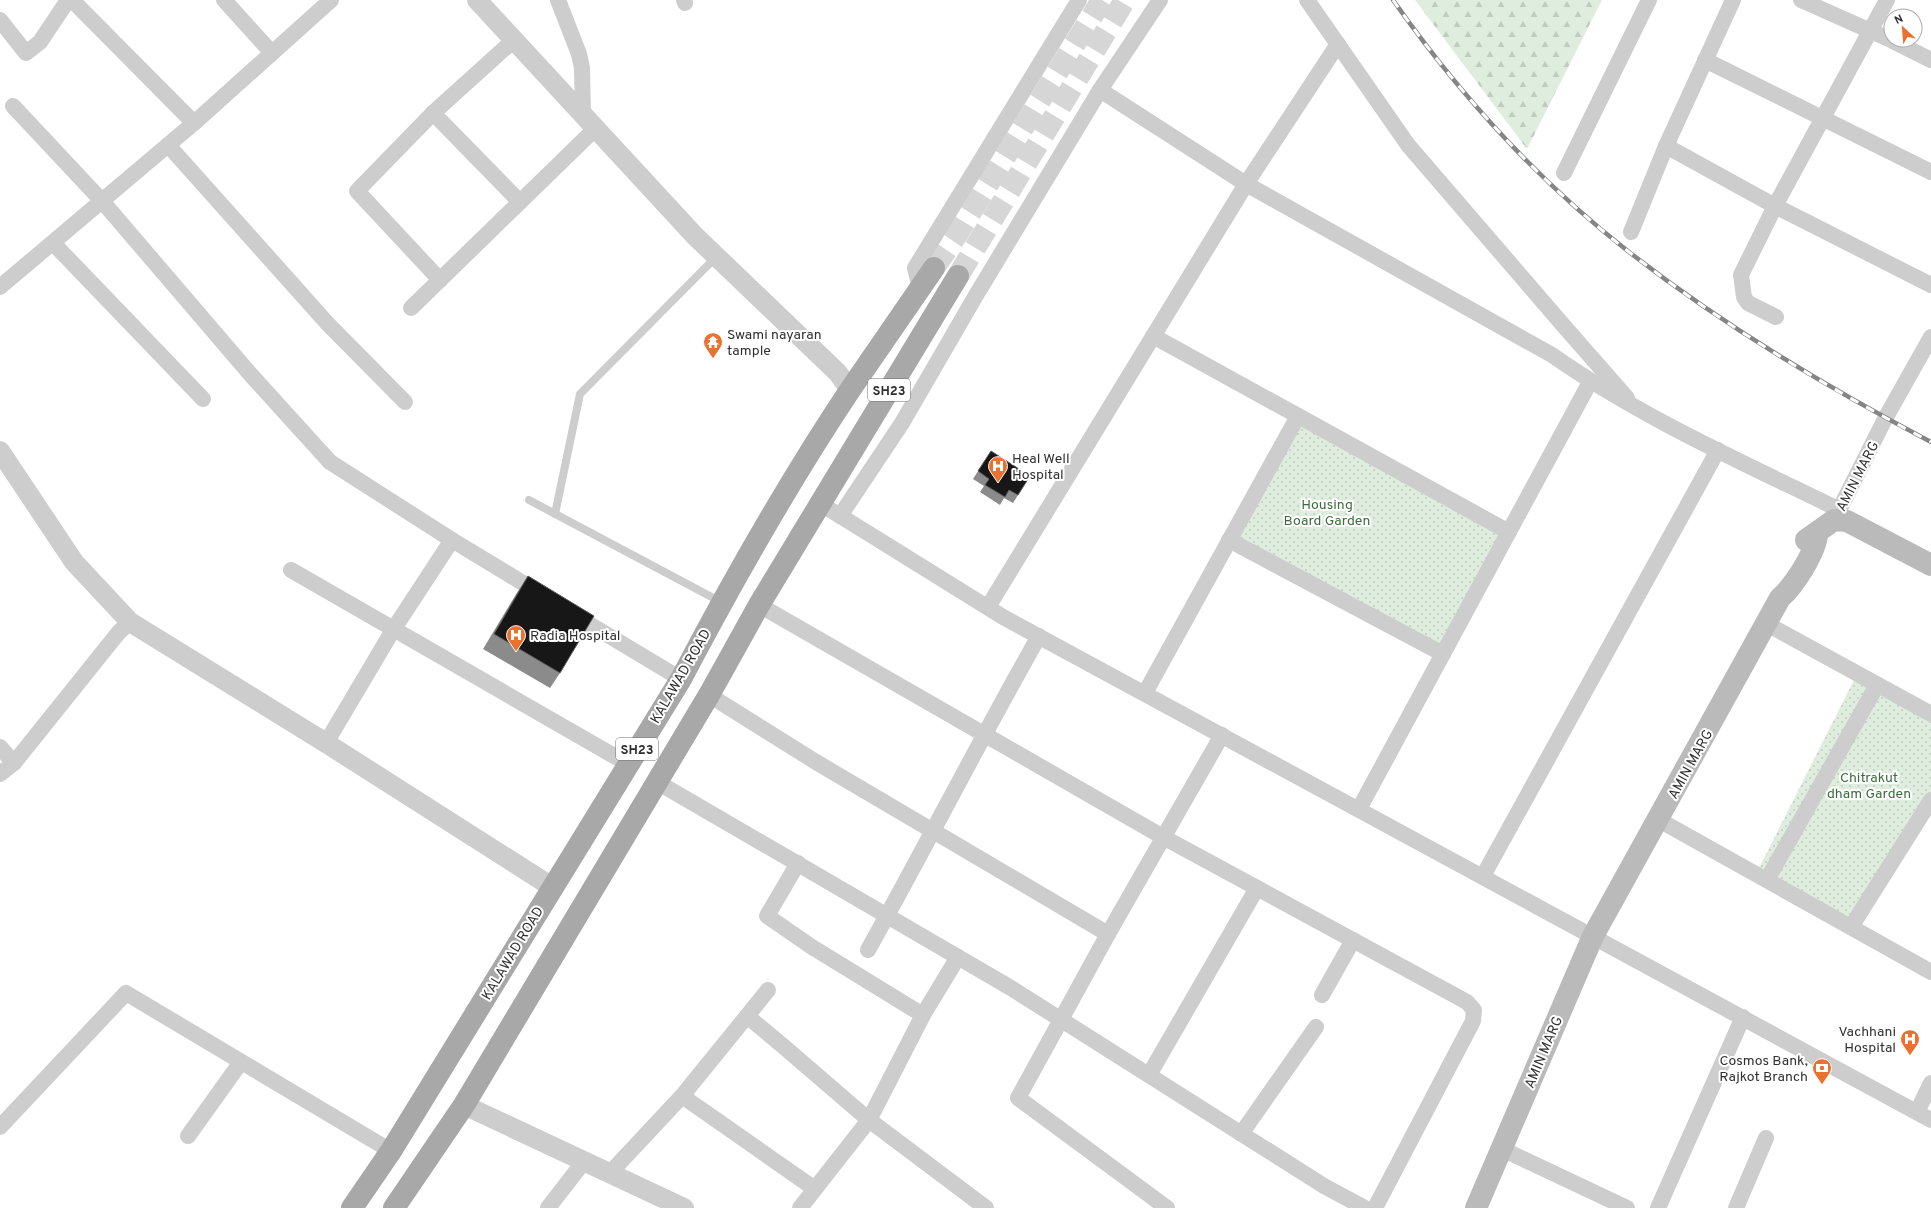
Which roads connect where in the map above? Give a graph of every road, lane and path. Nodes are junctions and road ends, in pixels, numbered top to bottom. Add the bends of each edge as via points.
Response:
1 (68, 0) edge
2 (72, 0) edge
3 (224, 0) edge
4 (331, 0) edge
5 (477, 0) edge
6 (558, 0) edge
7 (1079, 0) edge
8 (1160, 0) edge
9 (1307, 0) edge
10 (1649, 0) edge
11 (1733, 0) edge
12 (1801, 0) edge
13 (1887, 0) edge
14 (0, 20) edge
15 (1871, 31) junction
16 (514, 40) junction
17 (1338, 44) junction
18 (272, 53) junction
19 (1706, 60) junction
20 (1931, 60) edge
21 (1100, 90) junction
22 (13, 106) dead end
23 (433, 113) junction
24 (1823, 118) junction
25 (589, 122) junction
26 (194, 123) junction
27 (168, 145) junction
28 (1666, 146) junction
29 (1931, 172) edge
30 (1564, 173) dead end
31 (1246, 184) junction
32 (102, 201) junction
33 (520, 202) junction
34 (1775, 206) junction
35 (1631, 232) dead end
36 (54, 243) junction
37 (717, 256) junction
38 (934, 268) tunnel mouth
39 (958, 276) tunnel mouth
40 (440, 280) junction
41 (1931, 285) edge
42 (0, 287) edge
43 (920, 288) junction
44 (411, 308) dead end
45 (1776, 317) dead end
46 (1153, 336) junction
47 (1931, 337) edge
48 (1590, 382) junction
49 (850, 390) junction
50 (203, 399) dead end
51 (405, 402) dead end
52 (1638, 409) junction
53 (1298, 416) junction
54 (1718, 450) junction
55 (0, 451) edge
56 (529, 500) dead end
57 (821, 504) junction
58 (555, 514) junction
59 (1837, 515) junction
60 (840, 516) junction
61 (1509, 532) junction
62 (452, 540) junction
63 (1230, 540) junction
64 (1931, 565) edge
65 (291, 570) dead end
66 (722, 602) junction
67 (759, 605) junction
68 (988, 607) junction
69 (130, 622) junction
70 (1767, 624) junction
71 (393, 630) junction
72 (1039, 636) junction
73 (1443, 654) junction
74 (681, 679) junction
75 (1877, 685) junction
76 (1145, 693) junction
77 (709, 695) junction
78 (1931, 714) edge
79 (984, 734) junction
80 (1222, 735) junction
81 (326, 743) junction
82 (0, 747) edge
83 (14, 763) junction
84 (628, 764) junction
85 (0, 774) edge
86 (657, 782) junction
87 (1931, 800) edge
88 (1359, 809) junction
89 (1659, 820) junction
90 (934, 831) junction
91 (1163, 837) junction
92 (798, 863) junction
93 (1482, 876) junction
94 (1767, 880) junction
95 (552, 887) junction
96 (1257, 888) junction
97 (888, 915) junction
98 (1851, 927) junction
99 (1108, 934) junction
100 (1594, 936) junction
101 (1353, 940) junction
102 (868, 950) dead end
103 (958, 956) junction
104 (1931, 972) edge
105 (768, 990) dead end
106 (1322, 995) dead end
107 (923, 1015) junction
108 (746, 1016) junction
109 (1743, 1017) junction
110 (1061, 1019) junction
111 (1316, 1027) dead end
112 (241, 1062) junction
113 (1149, 1075) junction
114 (1931, 1083) edge
115 (682, 1096) junction
116 (464, 1105) junction
117 (1924, 1116) edge
118 (869, 1120) junction
119 (0, 1127) edge
120 (1241, 1134) junction
121 (188, 1136) dead end
122 (1766, 1138) dead end
123 (1502, 1149) junction
124 (391, 1151) junction
125 (585, 1160) junction
126 (610, 1173) junction
127 (815, 1189) junction
128 (352, 1208) edge
129 (394, 1208) edge
130 (548, 1208) edge
131 (684, 1208) edge
132 (800, 1208) edge
133 (986, 1208) edge
134 (1167, 1208) edge
135 (1364, 1208) edge
136 (1375, 1208) edge
137 (1476, 1208) edge
138 (1627, 1208) edge
139 (1658, 1208) edge
140 (1736, 1208) edge

1 - 14 street via 40,42 26,53
2 - 26 street
3 - 18 street
4 - 18 street
5 - 16 street
6 - 25 street via 579,54
7 - 43 street via 915,268
8 - 21 street
9 - 17 street
10 - 30 street
11 - 19 street
12 - 15 street
13 - 15 street
15 - 20 street
15 - 24 street
16 - 23 street
16 - 25 street
17 - 31 street
17 - 52 street via 1408,145
18 - 26 street
19 - 24 street
19 - 28 street
21 - 31 street
21 - 60 street via 902,423
22 - 32 street
23 - 33 street
23 - 40 street via 357,191
24 - 29 street
24 - 34 street
25 - 33 street
25 - 37 street
26 - 27 street
27 - 32 street
27 - 51 street via 327,323
28 - 34 street
28 - 35 street
31 - 46 street
31 - 48 street via 1552,355
32 - 36 street
32 - 62 street via 251,375 330,462
33 - 40 street
34 - 41 street
34 - 45 street via 1741,275 1744,297 1748,303
36 - 42 street
36 - 50 street
37 - 49 street via 838,373
37 - 58 lane via 580,394
38 - 43 main road, SH23
39 - 57 main road, SH23
40 - 44 street
43 - 49 main road, KALAWAD ROAD / SH23
46 - 53 street
46 - 68 street
47 - 59 street, AMIN MARG via 1886,417
48 - 52 street
48 - 61 street
49 - 66 main road, KALAWAD ROAD / SH23 via 776,507
52 - 54 street
53 - 61 street
53 - 63 street
54 - 59 street
54 - 93 street
55 - 69 street via 74,562
56 - 58 lane
57 - 60 street
57 - 67 main road, SH23
58 - 66 lane
59 - 64 main road
59 - 70 main road, AMIN MARG via 1803,544 1778,588 1780,598
60 - 68 street
61 - 73 street
62 - 71 street
62 - 74 street
63 - 73 street
63 - 76 street
65 - 71 street
66 - 74 main road, KALAWAD ROAD / SH23
67 - 77 main road, SH23
67 - 79 street
68 - 72 street
69 - 81 street
69 - 83 street via 119,632
70 - 75 street
70 - 89 main road, AMIN MARG
71 - 81 street
71 - 84 street
72 - 76 street
72 - 79 street
73 - 88 street
74 - 84 main road, KALAWAD ROAD / SH23
75 - 78 street
75 - 94 street
76 - 80 street
77 - 86 main road, SH23
77 - 90 street
79 - 90 street
79 - 91 street
80 - 88 street
80 - 91 street
81 - 95 street
82 - 83 street
83 - 85 street
84 - 95 main road, KALAWAD ROAD / SH23
86 - 92 street
86 - 116 main road, SH23
87 - 98 street
88 - 93 street
89 - 94 street
89 - 100 main road, AMIN MARG
90 - 97 street
90 - 99 street
91 - 96 street
91 - 99 street
92 - 97 street
92 - 107 street via 767,916 812,947
93 - 100 street
94 - 98 street
95 - 124 main road, KALAWAD ROAD / SH23
96 - 101 street
96 - 113 street
97 - 102 street
97 - 103 street
98 - 104 street
99 - 110 street
100 - 109 street
100 - 123 main road, AMIN MARG
101 - 106 street
101 - 136 street via 1468,1002 1474,1010 1473,1021
103 - 107 street
103 - 110 street
105 - 108 street
107 - 118 street
108 - 115 street
108 - 118 street
109 - 117 street
109 - 139 street
110 - 113 street
110 - 134 street via 1018,1098
111 - 120 street
112 - 119 street via 126,993
112 - 121 street
112 - 124 street
113 - 120 street
114 - 117 street
115 - 126 street
115 - 127 street
116 - 125 street
116 - 129 main road, SH23
118 - 127 street
118 - 133 street
120 - 135 street
122 - 140 street
123 - 137 main road, AMIN MARG
123 - 138 street
124 - 128 main road, KALAWAD ROAD / SH23
125 - 126 street
125 - 130 street
126 - 131 street
127 - 132 street

